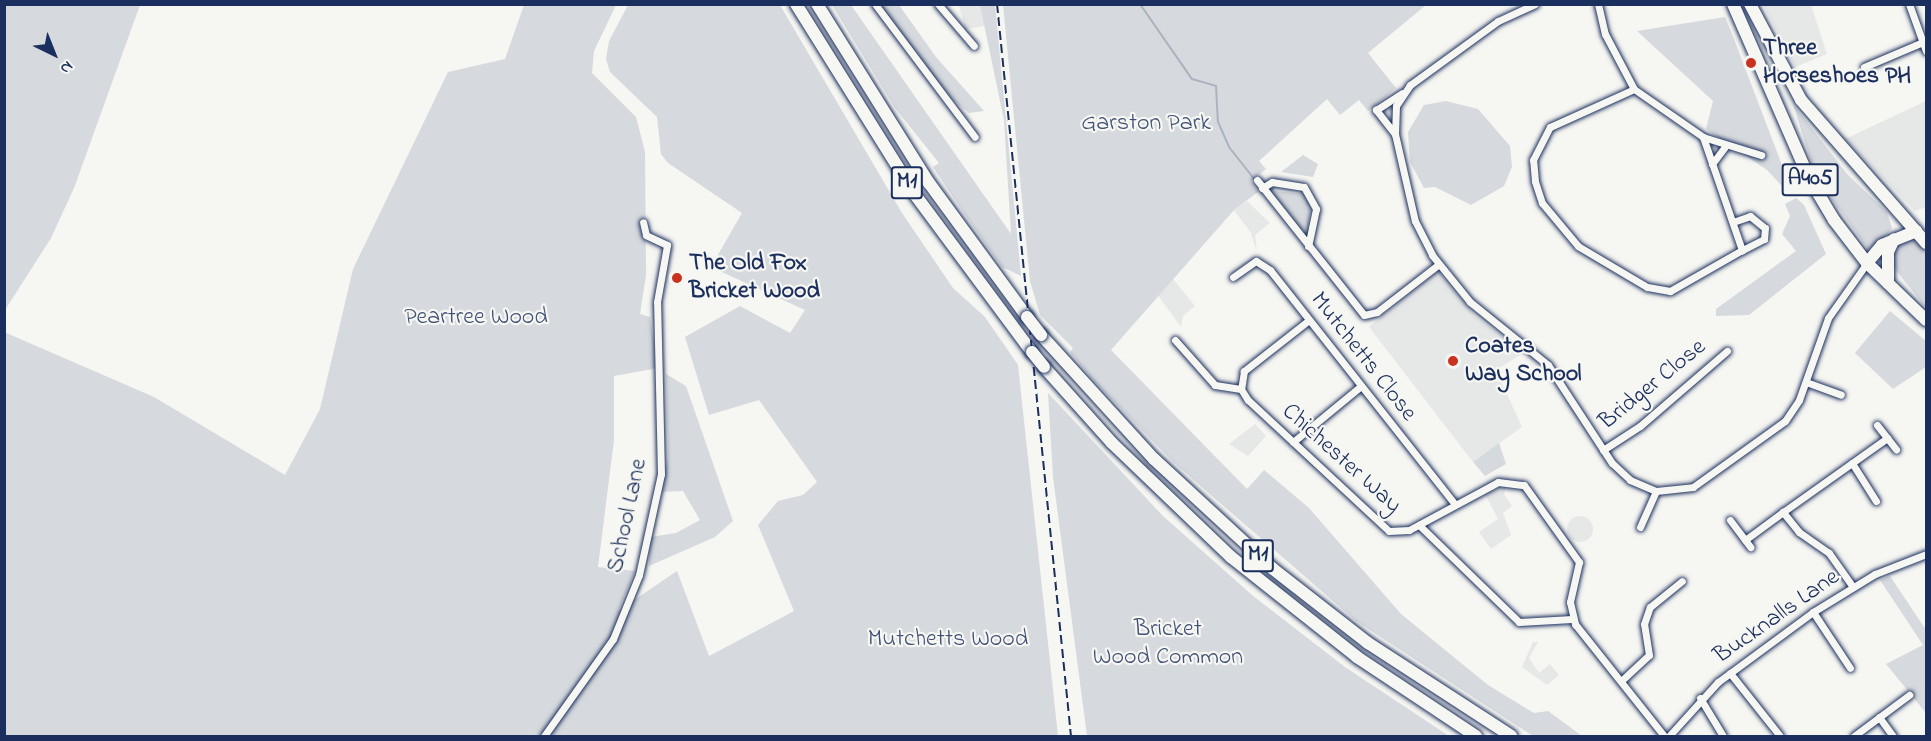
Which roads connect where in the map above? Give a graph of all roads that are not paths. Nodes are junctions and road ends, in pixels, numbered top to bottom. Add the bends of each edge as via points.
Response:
1 (796, 4) edge
2 (817, 4) edge
3 (875, 4) edge
4 (938, 4) edge
5 (1535, 4) edge
6 (1598, 4) edge
7 (1733, 4) edge
8 (1743, 4) edge
9 (1750, 4) edge
10 (1909, 4) edge
11 (1741, 24) junction
12 (1923, 42) junction
13 (974, 46) dead end
14 (1926, 51) edge
15 (1864, 67) dead end
16 (1634, 89) junction
17 (1402, 93) junction
18 (1395, 134) junction
19 (975, 137) dead end
20 (1702, 137) junction
21 (1725, 147) junction
22 (1761, 155) dead end
23 (1712, 164) junction
24 (1257, 180) dead end
25 (1262, 188) junction
26 (643, 222) dead end
27 (1733, 222) junction
28 (1916, 231) junction
29 (1894, 238) junction
30 (1926, 243) edge
31 (1308, 246) junction
32 (1742, 250) junction
33 (1867, 263) junction
34 (1439, 264) junction
35 (1233, 277) dead end
36 (1888, 283) junction
37 (1309, 320) junction
38 (1926, 320) edge
39 (1175, 340) dead end
40 (1727, 351) dead end
41 (1806, 382) junction
42 (1361, 386) junction
43 (1242, 389) junction
44 (1841, 395) dead end
45 (1877, 425) dead end
46 (1887, 438) junction
47 (1293, 442) junction
48 (1896, 449) dead end
49 (1603, 450) junction
50 (1852, 463) junction
51 (1656, 491) junction
52 (1876, 501) dead end
53 (1454, 504) junction
54 (1784, 512) junction
55 (1730, 520) dead end
56 (1419, 525) junction
57 (1640, 527) dead end
58 (1745, 540) junction
59 (1750, 547) dead end
60 (1926, 554) edge
61 (1682, 582) dead end
62 (1853, 586) junction
63 (1814, 612) junction
64 (1572, 619) junction
65 (1850, 668) dead end
66 (1730, 673) junction
67 (1621, 681) junction
68 (1909, 695) dead end
69 (1700, 699) junction
70 (1879, 717) junction
71 (544, 736) edge
72 (1476, 736) edge
73 (1510, 736) edge
74 (1664, 736) edge
75 (1669, 736) edge
76 (1723, 736) edge
77 (1780, 736) edge
78 (1854, 736) edge
79 (1893, 736) edge

1 - 72 highway, M1, bridge via 916,196 1032,352 1112,443 1231,557 1357,657
2 - 73 highway, M1, bridge via 929,183 1027,317 1147,452 1274,569 1384,655
3 - 19 street
4 - 13 street
5 - 17 street via 1485,29
6 - 16 street via 1605,34
7 - 11 highway, A405
8 - 11 highway
9 - 28 highway, A405 via 1801,100
10 - 12 street
11 - 33 highway, A405 via 1809,178
12 - 14 street
12 - 15 street
16 - 20 street
16 - 32 street via 1550,127 1533,160 1542,203 1578,246 1647,287 1670,291
17 - 18 street via 1394,113
17 - 18 street via 1376,110
18 - 34 street via 1415,220
20 - 21 street
20 - 23 street
21 - 22 street
21 - 23 street
23 - 27 street
24 - 25 street
25 - 31 street
25 - 31 street via 1272,182 1304,188 1316,209
26 - 71 street, School Lane via 646,236 667,245 657,302 661,474 639,574 613,639
27 - 32 street
27 - 32 street via 1750,216 1765,228 1764,239
28 - 29 highway
28 - 30 highway, A405
29 - 33 highway
29 - 36 highway via 1888,252
31 - 34 street via 1359,312 1369,316
33 - 36 highway, A405
33 - 41 street via 1828,318
34 - 49 street via 1470,302 1548,365
35 - 37 street, Mutchetts Close via 1256,261 1265,266
36 - 38 highway, A405
37 - 42 street, Mutchetts Close
37 - 43 street via 1247,367
39 - 43 street via 1215,385
40 - 49 street, Bridger Close via 1641,426
41 - 44 street
41 - 51 street via 1785,421 1714,473 1687,488
42 - 47 street
42 - 53 street, Mutchetts Close
43 - 47 street, Chichester Way
45 - 46 street
46 - 48 street
46 - 50 street
47 - 56 street, Chichester Way via 1389,531
49 - 51 street via 1621,473
50 - 52 street
50 - 54 street
51 - 57 street via 1652,510
53 - 56 street, Chichester Way
53 - 64 street, Chichester Way via 1498,482 1518,482 1532,491 1579,562 1570,602
54 - 58 street
54 - 62 street via 1799,532 1829,553
55 - 58 street
56 - 64 street via 1520,621
58 - 59 street
60 - 62 street, Bucknalls Lane
61 - 67 street via 1650,607 1644,624 1649,655
62 - 63 street, Bucknalls Lane
63 - 65 street
63 - 66 street, Bucknalls Lane
64 - 67 street
66 - 69 street, Bucknalls Lane
66 - 77 street
67 - 74 street
68 - 70 street
69 - 75 street, Bucknalls Lane
69 - 76 street
70 - 78 street
70 - 79 street

